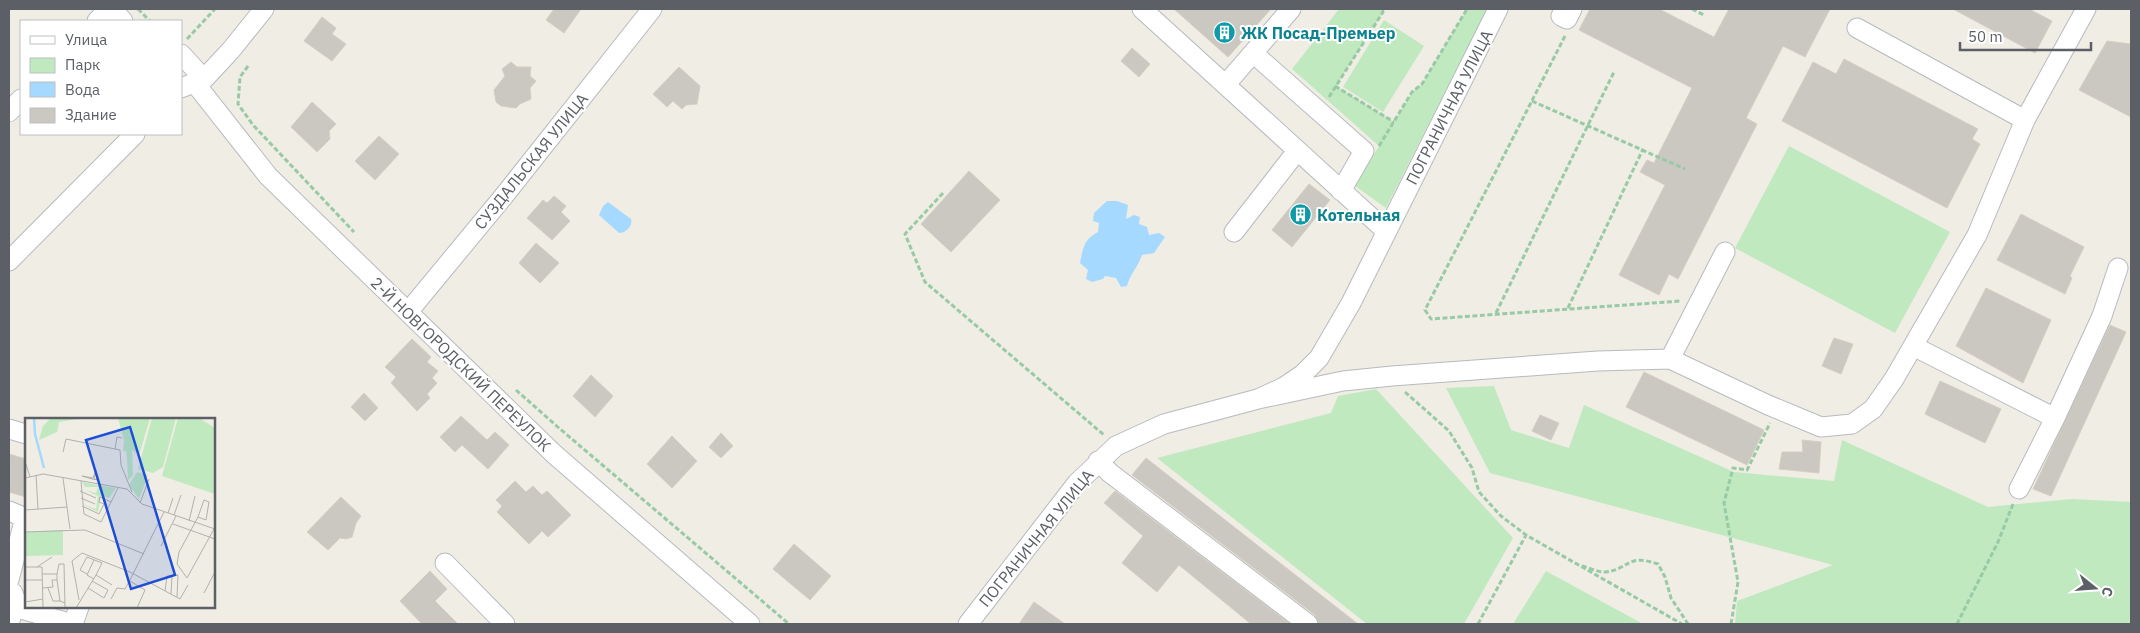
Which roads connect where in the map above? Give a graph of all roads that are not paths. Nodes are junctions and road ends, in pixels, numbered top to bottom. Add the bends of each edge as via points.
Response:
1 (110, 9) edge
2 (264, 9) edge
3 (652, 9) edge
4 (1142, 9) edge
5 (1291, 9) edge
6 (1498, 9) edge
7 (1565, 9) edge
8 (1572, 9) edge
9 (2086, 9) edge
10 (98, 20) edge
11 (122, 20) edge
12 (1857, 28) dead end
13 (1253, 54) junction
14 (182, 58) edge
15 (189, 84) edge
16 (1226, 84) junction
17 (20, 100) edge
18 (9, 112) edge
19 (2025, 120) junction
20 (135, 135) edge
21 (1297, 151) junction
22 (1341, 191) junction
23 (1386, 231) junction
24 (1234, 232) dead end
25 (1725, 252) dead end
26 (9, 261) edge
27 (2118, 268) dead end
28 (408, 312) junction
29 (1912, 346) junction
30 (1670, 359) junction
31 (1258, 399) junction
32 (2055, 418) junction
33 (9, 429) edge
34 (25, 434) edge
35 (1098, 461) junction
36 (2019, 489) road end
37 (9, 511) edge
38 (445, 563) dead end
39 (9, 580) edge
40 (10, 607) edge
41 (79, 608) edge
42 (505, 624) edge
43 (750, 624) edge
44 (968, 624) edge
45 (1308, 624) edge

1 - 10 street
1 - 11 street
2 - 15 street via 231,50
3 - 28 street, СУЗДАЛЬСКАЯ УЛИЦА
4 - 16 street
5 - 13 street
6 - 23 street, ПОГРАНИЧНАЯ УЛИЦА
7 - 8 street via 1561,16 1567,19
9 - 19 street
12 - 19 street
13 - 16 street
13 - 22 street via 1364,151
14 - 15 street, 2-Й НОВГОРОДСКИЙ ПЕРЕУЛОК
15 - 28 street, 2-Й НОВГОРОДСКИЙ ПЕРЕУЛОК via 268,176
16 - 21 street
17 - 18 street
19 - 29 street via 1977,235
20 - 26 street
21 - 22 street
21 - 24 street
22 - 23 street
23 - 31 street, ПОГРАНИЧНАЯ УЛИЦА via 1319,358 1284,387
25 - 30 street
27 - 32 street via 2102,316
28 - 43 street, 2-Й НОВГОРОДСКИЙ ПЕРЕУЛОК via 554,454
29 - 30 street via 1873,409 1852,424 1821,427
29 - 32 street
30 - 31 street via 1392,376 1343,381
31 - 35 street, ПОГРАНИЧНАЯ УЛИЦА via 1164,424 1116,446
32 - 36 street
33 - 34 street
35 - 44 street, ПОГРАНИЧНАЯ УЛИЦА via 1077,483
35 - 45 street
37 - 39 street via 24,521
38 - 42 street
40 - 41 street via 69,623 74,621

